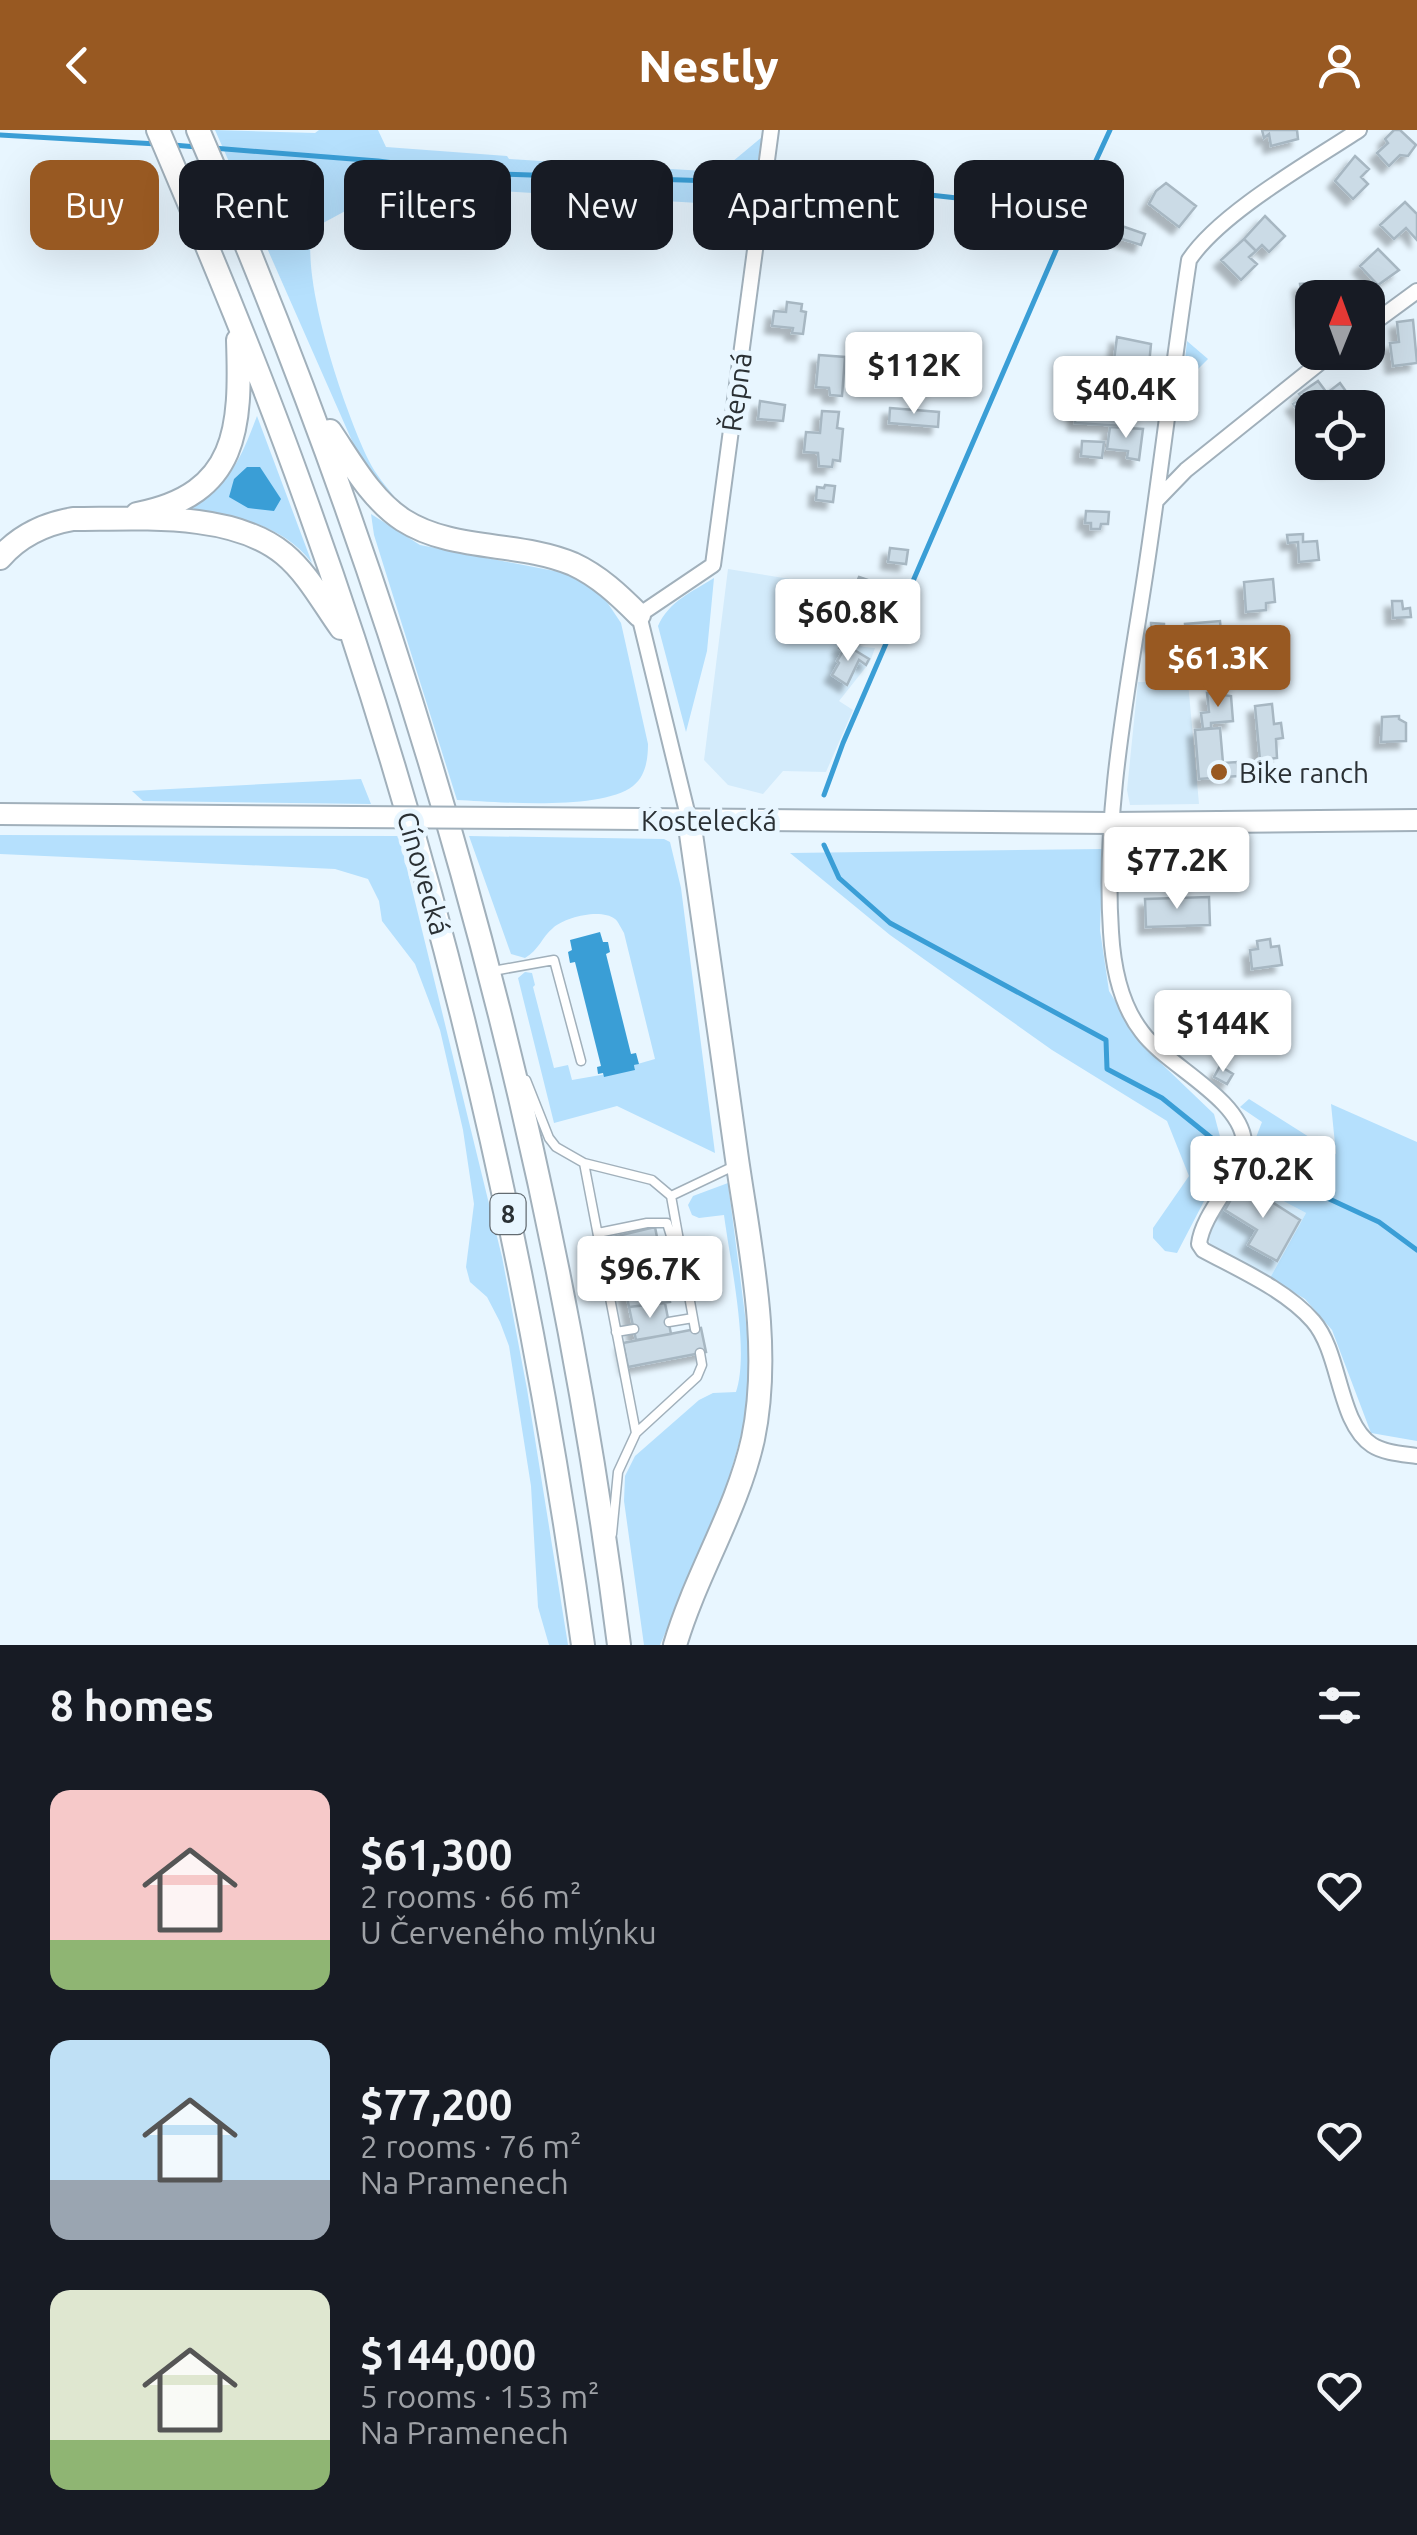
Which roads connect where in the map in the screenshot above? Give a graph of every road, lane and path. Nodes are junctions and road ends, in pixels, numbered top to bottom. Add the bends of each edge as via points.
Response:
1 (158, 130) edge
2 (198, 130) edge
3 (771, 130) edge
4 (1359, 130) edge
5 (1417, 291) edge
6 (1385, 315) edge
7 (238, 318) junction
8 (1311, 370) edge
9 (308, 397) junction
10 (1156, 501) junction
11 (109, 519) junction
12 (0, 558) edge
13 (639, 616) junction
14 (358, 653) junction
15 (0, 814) edge
16 (690, 820) junction
17 (1417, 820) edge
18 (1112, 823) junction
19 (489, 972) junction
20 (500, 1015) junction
21 (581, 1062) dead end
22 (584, 1163) junction
23 (738, 1164) junction
24 (670, 1196) junction
25 (598, 1233) junction
26 (689, 1294) junction
27 (693, 1318) junction
28 (669, 1322) dead end
29 (634, 1329) dead end
30 (696, 1329) dead end
31 (616, 1332) junction
32 (700, 1353) dead end
33 (636, 1433) junction
34 (1417, 1456) edge
35 (610, 1568) junction
36 (583, 1645) edge
37 (620, 1645) edge
38 (675, 1645) edge

1 - 7 highway, Cínovecká / 8
2 - 9 highway, Cínovecká / 8
3 - 13 street, Řepná via 713,565
4 - 10 street via 1224,222 1189,260
5 - 6 street
7 - 11 highway via 240,402 226,455 200,488 180,500
7 - 14 highway, Cínovecká / 8
8 - 10 street
9 - 13 highway via 374,494 400,518 426,532 571,564 597,577
9 - 19 highway, Cínovecká / 8 via 412,705
10 - 18 street
11 - 12 highway via 51,523
11 - 14 highway via 220,525 267,542 302,571
13 - 16 street
14 - 36 highway, Cínovecká / 8 via 440,931 497,1162
15 - 16 main road, Kostelecká, bridge
16 - 18 main road, Kostelecká
16 - 23 highway
17 - 18 main road, Kostelecká
18 - 34 street via 1111,930 1120,991 1142,1032 1225,1106 1244,1139 1240,1162 1199,1244 1298,1306 1326,1340 1362,1436 1383,1450
19 - 20 highway, Cínovecká / 8
19 - 21 lane via 554,960
20 - 22 lane via 550,1138
20 - 35 highway, Cínovecká / 8 via 576,1360
22 - 24 lane via 652,1180
22 - 25 lane
23 - 24 lane
23 - 38 highway via 761,1374 753,1438
24 - 26 lane
25 - 26 lane via 666,1223
25 - 31 lane
26 - 27 lane
27 - 28 lane
27 - 30 lane
29 - 31 lane
31 - 33 lane
32 - 33 lane via 697,1377
33 - 35 lane via 618,1472
35 - 37 highway, Cínovecká / 8

